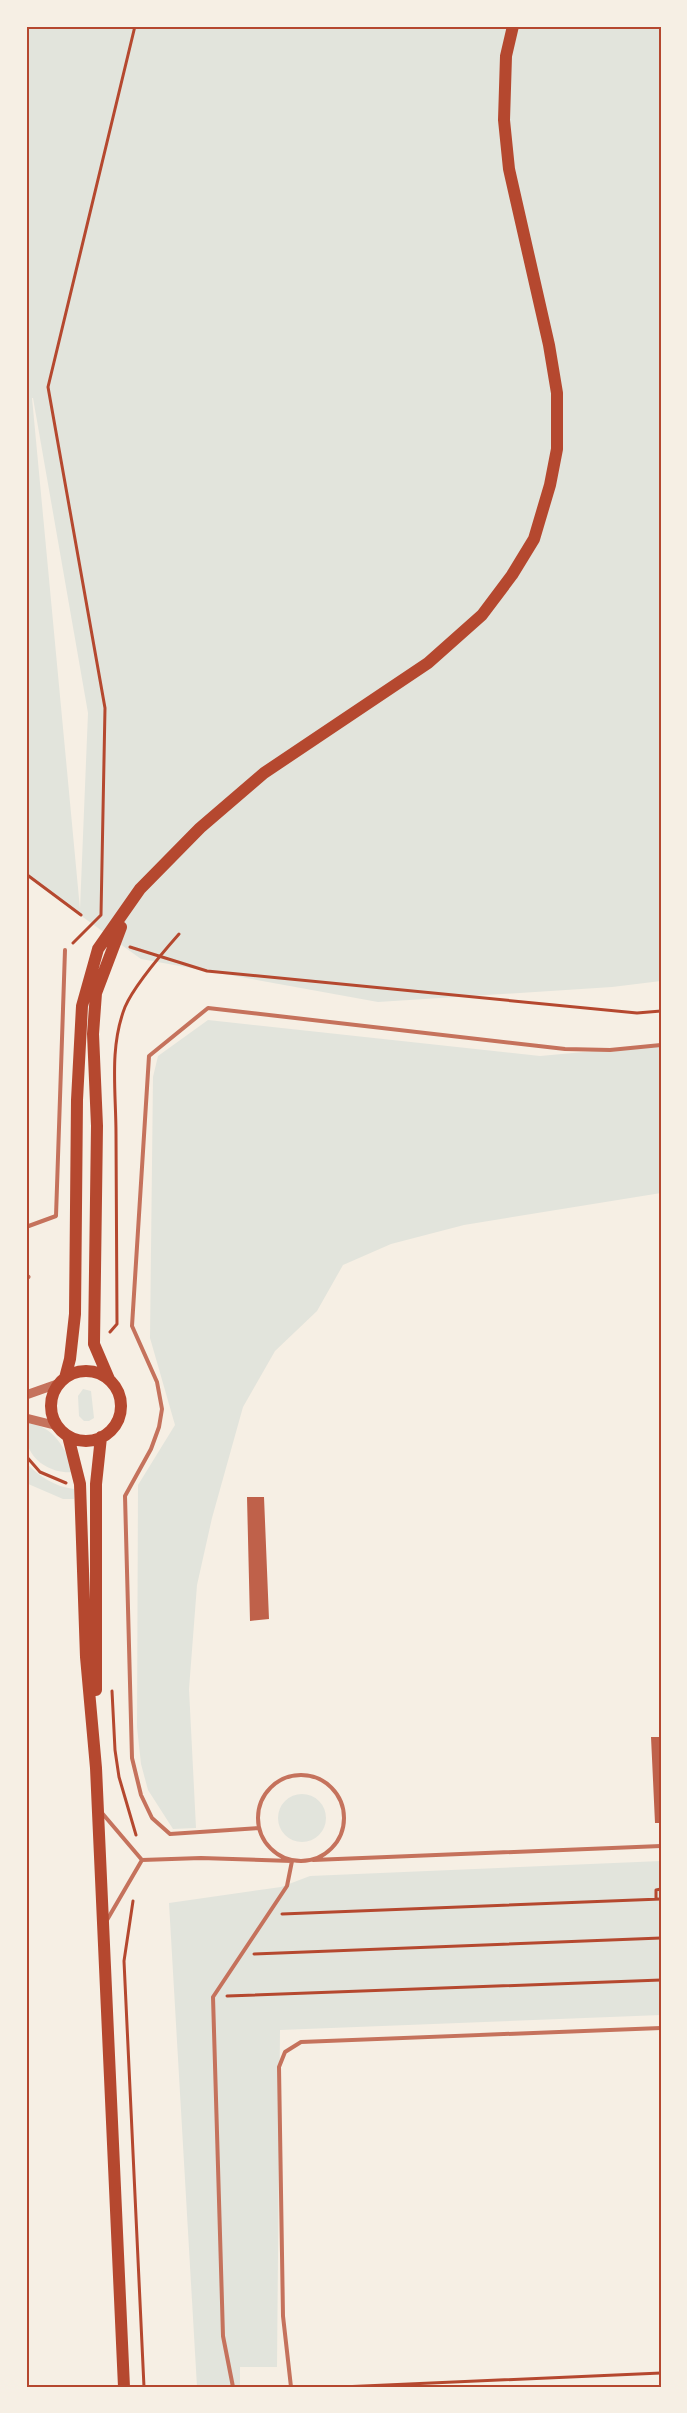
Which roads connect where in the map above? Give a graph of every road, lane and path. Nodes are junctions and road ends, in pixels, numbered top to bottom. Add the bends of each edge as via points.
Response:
1 (134, 26) edge
2 (513, 26) edge
3 (26, 874) edge
4 (140, 889) junction
5 (81, 915) dead end
6 (179, 934) dead end
7 (114, 942) junction
8 (65, 950) joint
9 (160, 956) junction
10 (661, 1011) edge
11 (661, 1045) edge
12 (26, 1227) edge
13 (107, 1337) dead end
14 (109, 1379) junction
15 (63, 1381) junction
16 (26, 1395) edge
17 (26, 1418) edge
18 (58, 1426) junction
19 (68, 1436) junction
20 (101, 1437) junction
21 (26, 1456) edge
22 (73, 1484) dead end
23 (112, 1682) dead end
24 (96, 1768) junction
25 (98, 1808) junction
26 (258, 1828) junction
27 (136, 1834) dead end
28 (661, 1846) edge
29 (142, 1860) junction
30 (314, 1860) junction
31 (292, 1861) junction
32 (661, 1889) edge
33 (137, 1894) dead end
34 (656, 1899) junction
35 (661, 1899) edge
36 (267, 1914) junction
37 (103, 1926) junction
38 (661, 1938) edge
39 (241, 1955) junction
40 (661, 1980) edge
41 (213, 1996) junction
42 (661, 2028) edge
43 (661, 2373) edge
44 (425, 2385) edge
45 (124, 2387) edge
46 (144, 2387) edge
47 (233, 2387) edge
48 (291, 2387) edge
49 (341, 2387) edge

1 - 8 path via 48,387 105,708 101,915
2 - 4 main road via 506,56 504,120 509,169 557,393 557,449 534,539 512,575 475,621 428,663 264,772 200,828
3 - 5 path
4 - 7 main road
4 - 15 main road via 98,949 82,1006 77,1100 75,1314
6 - 9 path
7 - 9 path
7 - 14 main road via 96,993 93,1034 96,1126 94,1344
8 - 12 lane via 56,1216
9 - 10 path via 207,971 637,1013
9 - 13 path via 126,1005 113,1062 117,1324
11 - 26 lane via 610,1050 565,1049 208,1008 150,1056 132,1326 157,1382 162,1409 151,1449 126,1496 132,1758 141,1795 152,1818 170,1834
14 - 15 main road via 88,1371 76,1372
14 - 20 main road via 121,1398 121,1410 111,1431
15 - 16 street
15 - 18 main road via 52,1396 51,1408
17 - 18 street
18 - 19 main road
19 - 20 main road via 90,1441
19 - 24 main road via 80,1484 86,1657
20 - 24 main road via 96,1484
21 - 22 path via 40,1472 62,1483
23 - 27 path via 119,1777
24 - 25 main road
25 - 29 lane
25 - 37 main road
26 - 30 lane via 260,1802 277,1782 298,1776 320,1780 336,1793 344,1822 334,1846
26 - 31 lane via 270,1850
28 - 30 lane
29 - 31 lane
29 - 37 lane
30 - 31 lane
31 - 36 lane via 287,1886
32 - 34 path via 656,1890
33 - 46 path via 132,1903 124,1961
34 - 35 path
34 - 36 path
36 - 39 lane
37 - 45 main road
38 - 39 path
39 - 41 lane
40 - 41 path
41 - 47 lane via 223,2336
42 - 48 lane via 301,2042 284,2052 279,2067 283,2306
43 - 44 path
44 - 49 path

